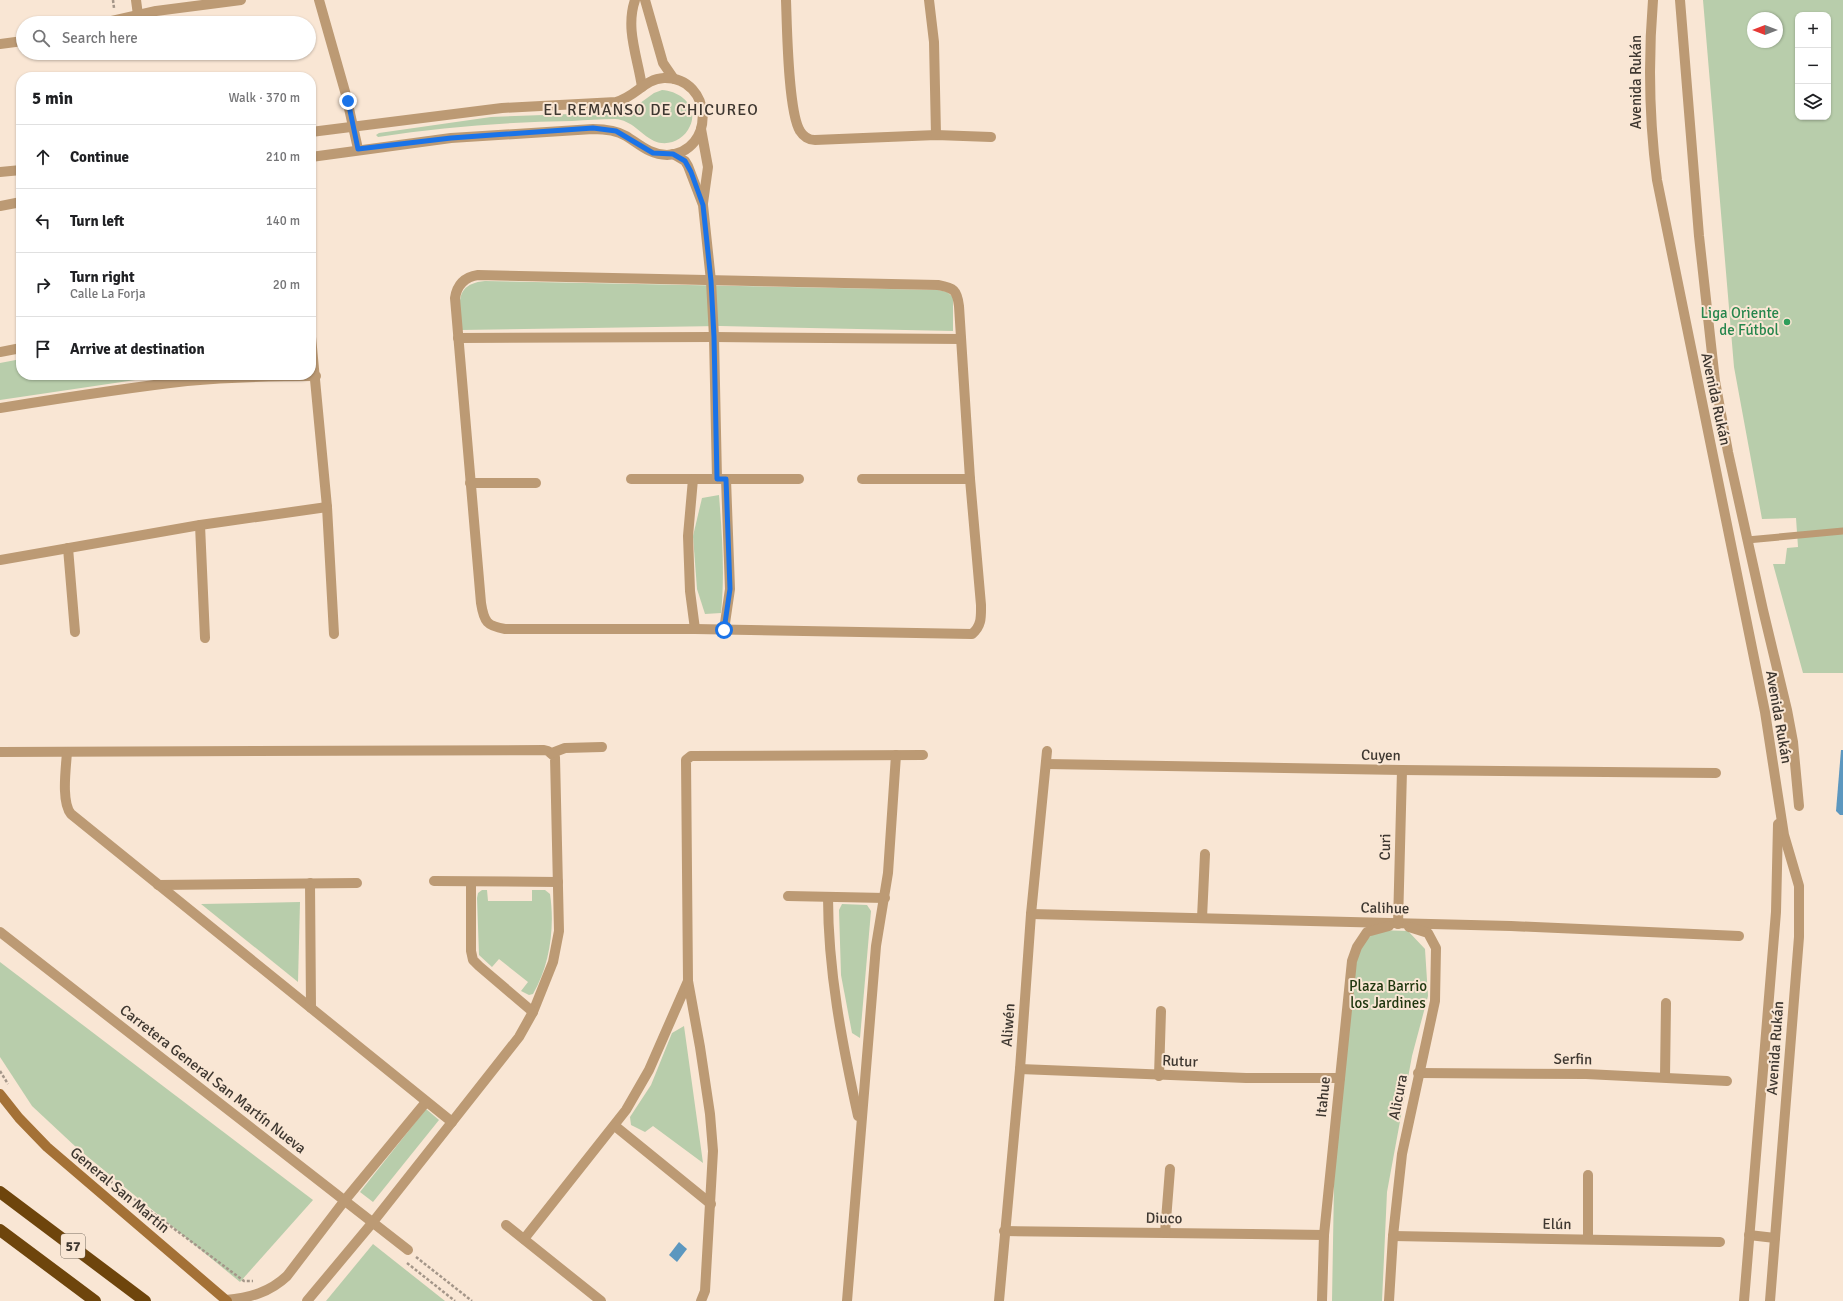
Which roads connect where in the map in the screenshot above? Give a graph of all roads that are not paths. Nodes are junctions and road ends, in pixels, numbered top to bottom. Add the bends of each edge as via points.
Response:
1 (136, 0) edge
2 (241, 0) edge
3 (319, 0) edge
4 (634, 0) edge
5 (645, 0) edge
6 (786, 0) edge
7 (929, 0) edge
8 (1653, 0) edge
9 (1680, 0) edge
10 (138, 15) junction
11 (134, 16) edge
12 (16, 42) edge
13 (0, 44) edge
14 (674, 79) junction
15 (642, 87) junction
16 (353, 126) junction
17 (701, 129) junction
18 (316, 131) edge
19 (936, 135) junction
20 (991, 136) dead end
21 (358, 149) junction
22 (673, 154) junction
23 (316, 156) edge
24 (16, 170) edge
25 (0, 172) edge
26 (16, 203) edge
27 (703, 205) junction
28 (0, 206) edge
29 (711, 281) junction
30 (714, 337) junction
31 (458, 338) junction
32 (961, 339) junction
33 (16, 349) edge
34 (0, 352) edge
35 (316, 376) edge
36 (203, 380) edge
37 (0, 408) edge
38 (632, 479) dead end
39 (692, 479) junction
40 (722, 479) junction
41 (799, 479) dead end
42 (862, 479) dead end
43 (970, 479) junction
44 (470, 483) junction
45 (536, 483) dead end
46 (327, 507) junction
47 (200, 525) junction
48 (1843, 531) edge
49 (1747, 540) junction
50 (68, 548) junction
51 (0, 560) edge
52 (695, 629) junction
53 (724, 630) junction
54 (75, 632) dead end
55 (334, 634) dead end
56 (205, 638) dead end
57 (602, 747) dead end
58 (1046, 751) dead end
59 (0, 752) edge
60 (67, 752) junction
61 (552, 753) junction
62 (896, 755) junction
63 (923, 755) dead end
64 (1046, 764) junction
65 (1402, 770) junction
66 (1716, 773) dead end
67 (1778, 800) junction
68 (1799, 806) dead end
69 (1205, 854) dead end
70 (434, 882) dead end
71 (471, 882) junction
72 (558, 882) junction
73 (310, 883) junction
74 (357, 883) dead end
75 (158, 884) junction
76 (788, 896) dead end
77 (828, 897) junction
78 (885, 898) junction
79 (1031, 914) junction
80 (1202, 918) junction
81 (1398, 924) junction
82 (0, 932) edge
83 (1739, 936) dead end
84 (688, 981) junction
85 (1666, 1003) dead end
86 (311, 1008) junction
87 (1161, 1011) dead end
88 (533, 1012) junction
89 (1020, 1070) junction
90 (1418, 1073) junction
91 (1159, 1076) junction
92 (1665, 1077) junction
93 (1340, 1078) junction
94 (1727, 1080) dead end
95 (0, 1094) edge
96 (426, 1102) junction
97 (452, 1122) junction
98 (615, 1126) junction
99 (860, 1126) junction
100 (1170, 1169) dead end
101 (1588, 1175) dead end
102 (0, 1192) edge
103 (346, 1200) junction
104 (711, 1204) junction
105 (373, 1222) junction
106 (506, 1225) dead end
107 (0, 1230) edge
108 (1004, 1231) junction
109 (1165, 1233) junction
110 (1324, 1235) junction
111 (1749, 1235) junction
112 (1393, 1236) junction
113 (1775, 1238) junction
114 (524, 1239) junction
115 (1588, 1239) junction
116 (1720, 1242) dead end
117 (408, 1250) road end
118 (227, 1300) edge
119 (95, 1301) edge
120 (145, 1301) edge
121 (307, 1301) edge
122 (601, 1301) edge
123 (701, 1301) edge
124 (848, 1301) edge
125 (999, 1301) edge
126 (1322, 1301) edge
127 (1389, 1301) edge
128 (1744, 1301) edge
129 (1770, 1301) edge

1 - 10 street
2 - 10 street
3 - 16 street via 337,59
4 - 15 street via 631,29
5 - 14 street via 663,63
6 - 19 street via 792,101 798,128 804,136 815,140
7 - 19 street via 934,42
8 - 67 street, Avenida Rukán via 1649,93 1657,180 1765,712
9 - 49 street via 1708,331 1728,452
10 - 11 street
12 - 13 street
14 - 15 street via 652,80
14 - 17 street via 687,85 699,98 703,116
15 - 16 street via 628,98 616,102 502,108
16 - 18 street
16 - 21 street
17 - 22 street via 690,145
17 - 27 street via 708,167
19 - 20 street
21 - 22 street via 451,138 593,128 616,131 653,153
21 - 23 street
22 - 27 street via 685,161 688,166
24 - 25 street
26 - 28 street
27 - 29 street
29 - 30 street
29 - 31 street via 472,276 461,283 456,292
29 - 32 street via 948,287 954,289 958,295
30 - 31 street
30 - 32 street
30 - 40 street
31 - 44 street
32 - 43 street
33 - 34 street
35 - 46 street
36 - 37 street via 111,390
38 - 39 street
39 - 40 street
39 - 52 street via 688,536 690,591
40 - 41 street
40 - 53 street via 730,589
42 - 43 street
43 - 53 street via 981,604 981,620 978,629 972,634
44 - 45 street
44 - 52 street via 481,603 486,622 494,628
46 - 47 street
46 - 55 street
47 - 50 street
47 - 56 street
48 - 49 lane
49 - 68 street via 1787,710 1794,748
50 - 51 street
50 - 54 street
52 - 53 street
57 - 61 street via 565,748
58 - 64 street, Aliwén
59 - 60 street
60 - 61 street via 544,750
60 - 75 street via 65,797 68,810
61 - 72 street via 556,762
62 - 63 street
62 - 78 street
62 - 84 street via 687,758 685,762
64 - 65 street, Cuyen
64 - 79 street, Aliwén
65 - 66 street, Cuyen
65 - 81 street, Curi
67 - 111 street, Avenida Rukán via 1776,912
67 - 113 street, Avenida Rukán via 1784,835 1799,886 1799,937
69 - 80 street
70 - 71 street
71 - 72 street
71 - 88 street via 473,960
72 - 88 street via 557,944 547,980
73 - 74 street
73 - 75 street
73 - 86 street
75 - 86 street
76 - 77 street
77 - 78 street
77 - 99 street via 828,933 835,997
78 - 99 street via 876,946
79 - 80 street, Calihue
79 - 89 street, Aliwén
80 - 81 street, Calihue
81 - 83 street, Calihue
81 - 90 street, Alicura via 1428,933 1436,948 1435,1001
81 - 93 street, Itahue via 1367,932 1357,947 1352,961
82 - 103 street, Carretera General San Martín Nueva
84 - 98 street via 650,1070
84 - 104 street via 711,1119
85 - 92 street
86 - 96 street
87 - 91 street
88 - 97 street via 519,1037
89 - 91 street, Rutur
89 - 108 street, Aliwén
90 - 92 street, Serfin
90 - 112 street, Alicura via 1402,1154
91 - 93 street, Rutur
92 - 94 street, Serfin
93 - 110 street, Itahue
95 - 118 street, General San Martín via 47,1147
96 - 97 street
96 - 103 street
97 - 105 street
98 - 104 street
98 - 114 street
99 - 124 street
100 - 109 street
101 - 115 street
102 - 120 highway, 57
103 - 105 street, Carretera General San Martín Nueva
103 - 118 street via 288,1276 277,1285 251,1296
104 - 123 street via 705,1291
105 - 117 street, Carretera General San Martín Nueva
105 - 121 street
106 - 114 street
107 - 119 highway, 57
108 - 109 street, Diuco
108 - 125 street, Aliwén
109 - 110 street, Diuco
110 - 126 street, Itahue
111 - 113 street
111 - 128 street, Avenida Rukán
112 - 115 street, Elún
112 - 127 street, Alicura
113 - 129 street, Avenida Rukán
114 - 122 street
115 - 116 street, Elún

